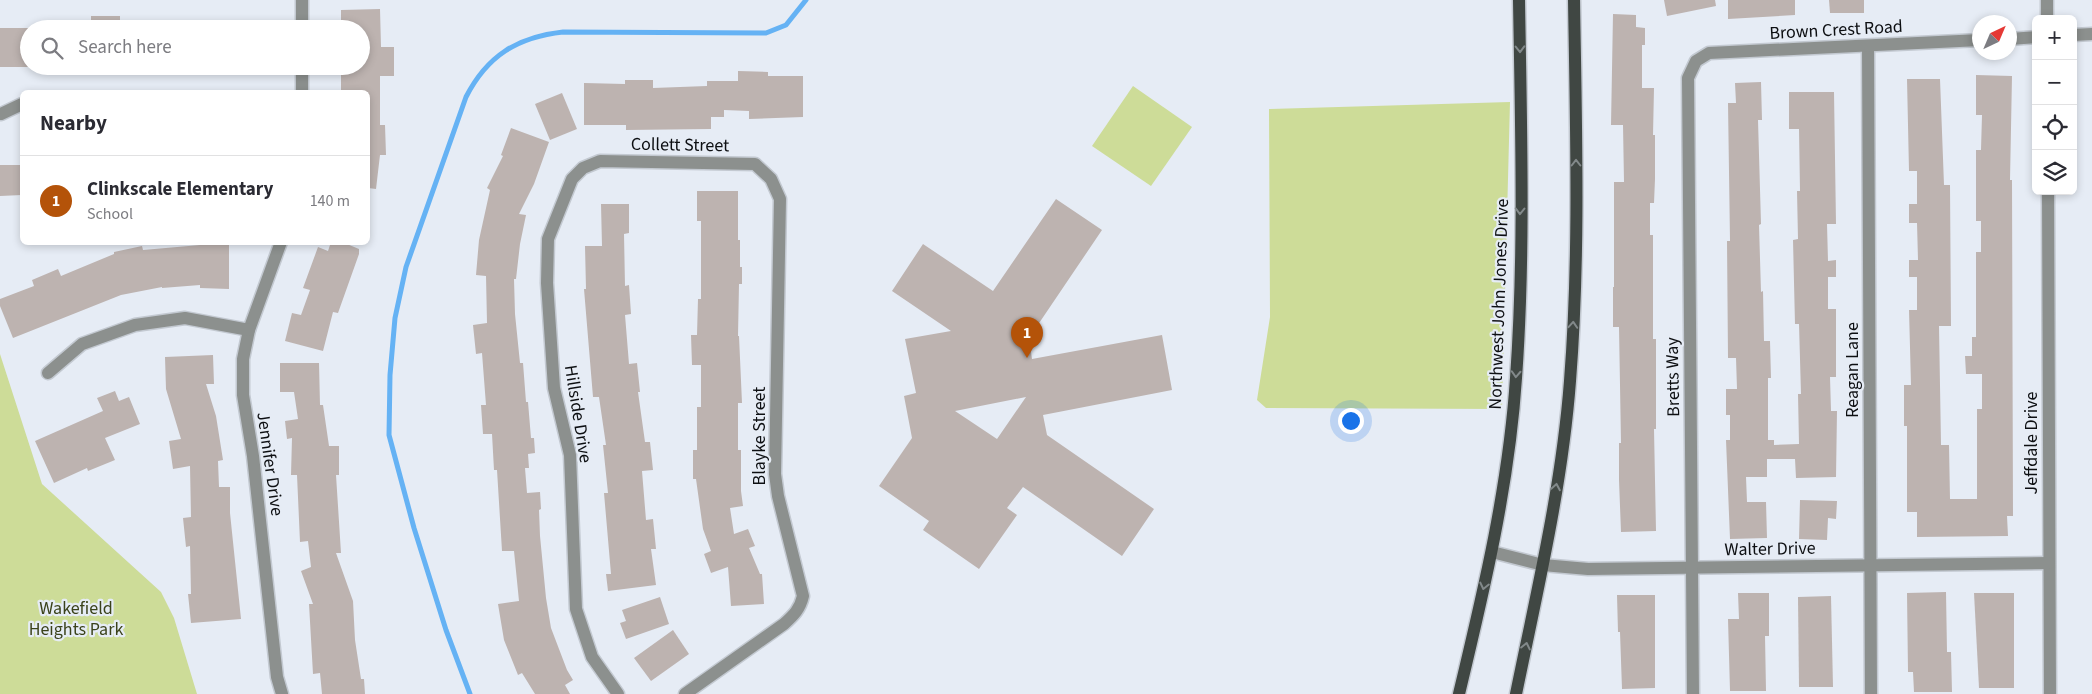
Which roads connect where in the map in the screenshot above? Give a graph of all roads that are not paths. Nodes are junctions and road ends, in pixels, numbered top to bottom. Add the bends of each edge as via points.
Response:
1 (302, 0) edge
2 (1519, 0) edge
3 (1574, 0) edge
4 (2047, 0) edge
5 (2048, 15) edge
6 (302, 20) edge
7 (2092, 34) edge
8 (2077, 35) edge
9 (2032, 37) edge
10 (2017, 38) edge
11 (1972, 40) edge
12 (1868, 46) junction
13 (1696, 61) joint
14 (302, 75) edge
15 (302, 90) edge
16 (20, 105) edge
17 (1, 114) edge
18 (583, 168) joint
19 (771, 179) joint
20 (2048, 195) edge
21 (280, 245) edge
22 (250, 330) junction
23 (48, 372) dead end
24 (1492, 552) junction
25 (2049, 563) junction
26 (1543, 565) junction
27 (1871, 566) junction
28 (1693, 568) junction
29 (282, 694) edge
30 (618, 694) edge
31 (686, 694) edge
32 (1459, 694) edge
33 (1516, 694) edge
34 (1693, 694) edge
35 (1872, 694) edge
36 (2050, 694) edge

1 - 6 street
2 -> 24 main road, Northwest John Jones Drive via 1521,148 1516,379
26 -> 3 main road via 1570,383 1577,275
4 - 5 street
7 - 8 street
9 - 10 street
11 - 12 street, Brown Crest Road
12 - 13 street, Brown Crest Road via 1709,53
12 - 27 street, Reagan Lane
13 - 28 street, Bretts Way via 1688,78
14 - 15 street
16 - 17 street
18 - 19 street, Collett Street via 600,161 755,164
18 - 30 street, Hillside Drive via 572,179 548,239 547,283 554,388 570,455 576,609 592,657
19 - 31 street, Blayke Street via 780,199 775,474 803,596 800,606 784,624
20 - 25 street, Jeffdale Drive
21 - 22 street, Jennifer Drive
22 - 23 street via 184,318 135,325 82,344
22 - 29 street, Jennifer Drive via 243,359 243,395 253,456 277,676
24 - 26 street, Walter Drive
24 -> 32 main road, Northwest John Jones Drive
25 - 27 street, Walter Drive
25 - 36 street, Jeffdale Drive
26 - 28 street, Walter Drive via 1588,569
33 -> 26 main road
27 - 28 street, Walter Drive
27 - 35 street, Reagan Lane
28 - 34 street, Bretts Way

